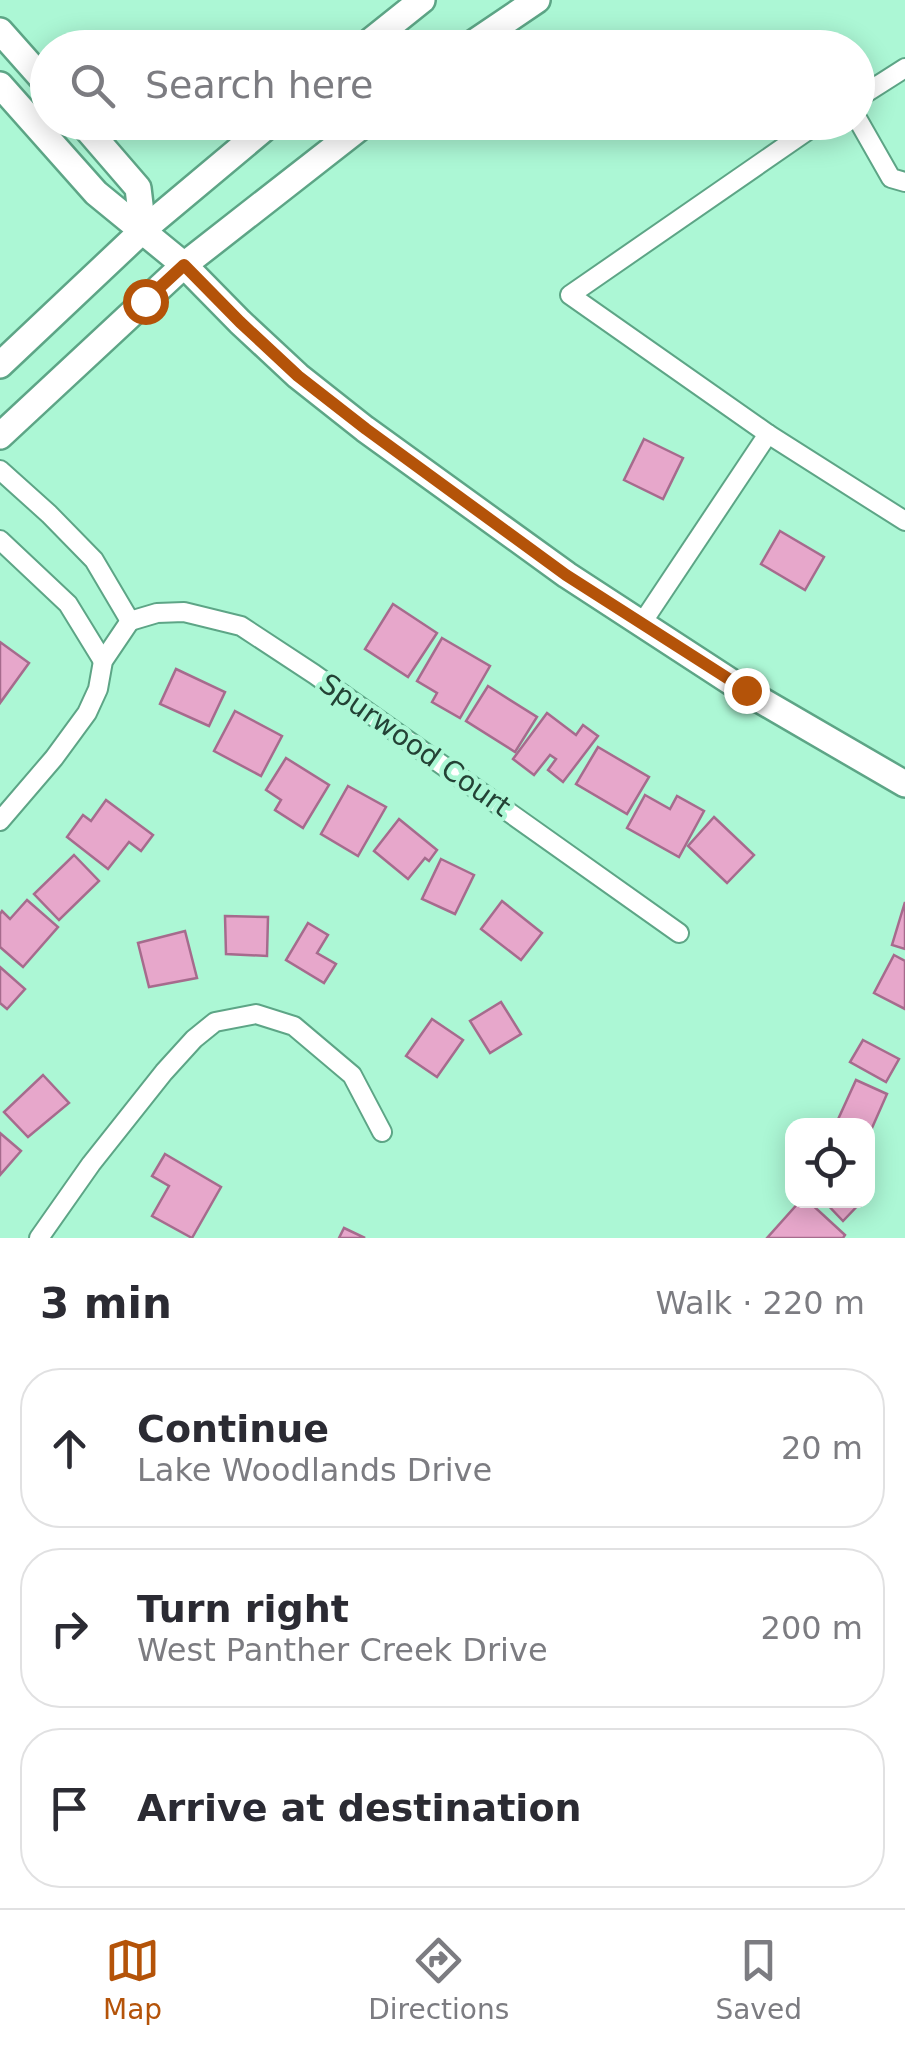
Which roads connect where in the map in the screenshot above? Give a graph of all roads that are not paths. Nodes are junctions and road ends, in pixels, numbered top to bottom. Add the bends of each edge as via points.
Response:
1 (422, 0) edge
2 (537, 0) edge
3 (384, 30) edge
4 (493, 30) edge
5 (0, 31) edge
6 (30, 65) edge
7 (903, 73) edge
8 (0, 85) edge
9 (875, 89) edge
10 (30, 119) edge
11 (49, 140) edge
12 (97, 140) edge
13 (250, 140) edge
14 (344, 140) edge
15 (794, 140) edge
16 (869, 140) edge
17 (905, 182) edge
18 (143, 230) junction
19 (184, 265) junction
20 (0, 365) edge
21 (768, 434) junction
22 (0, 436) edge
23 (0, 470) edge
24 (905, 521) edge
25 (0, 540) edge
26 (130, 621) junction
27 (642, 622) junction
28 (103, 661) junction
29 (905, 784) edge
30 (0, 821) edge
31 (679, 933) dead end
32 (382, 1132) dead end
33 (39, 1238) edge

1 - 3 street
2 - 4 street
5 - 6 street
7 - 9 street
8 - 10 street
11 - 18 street via 96,193
12 - 18 street via 138,188
13 - 18 street
14 - 19 street
15 - 21 street via 570,295
16 - 17 street via 891,178
18 - 19 street
18 - 20 street
19 - 22 street
19 - 27 street via 298,376 566,575
21 - 24 street
21 - 27 street
23 - 26 street via 94,560
25 - 28 street via 68,604
26 - 28 street
26 - 31 street, Spurwood Court via 184,612 241,626
27 - 29 street
28 - 30 street via 87,713
32 - 33 street via 352,1075 294,1026 256,1014 215,1022 164,1072

